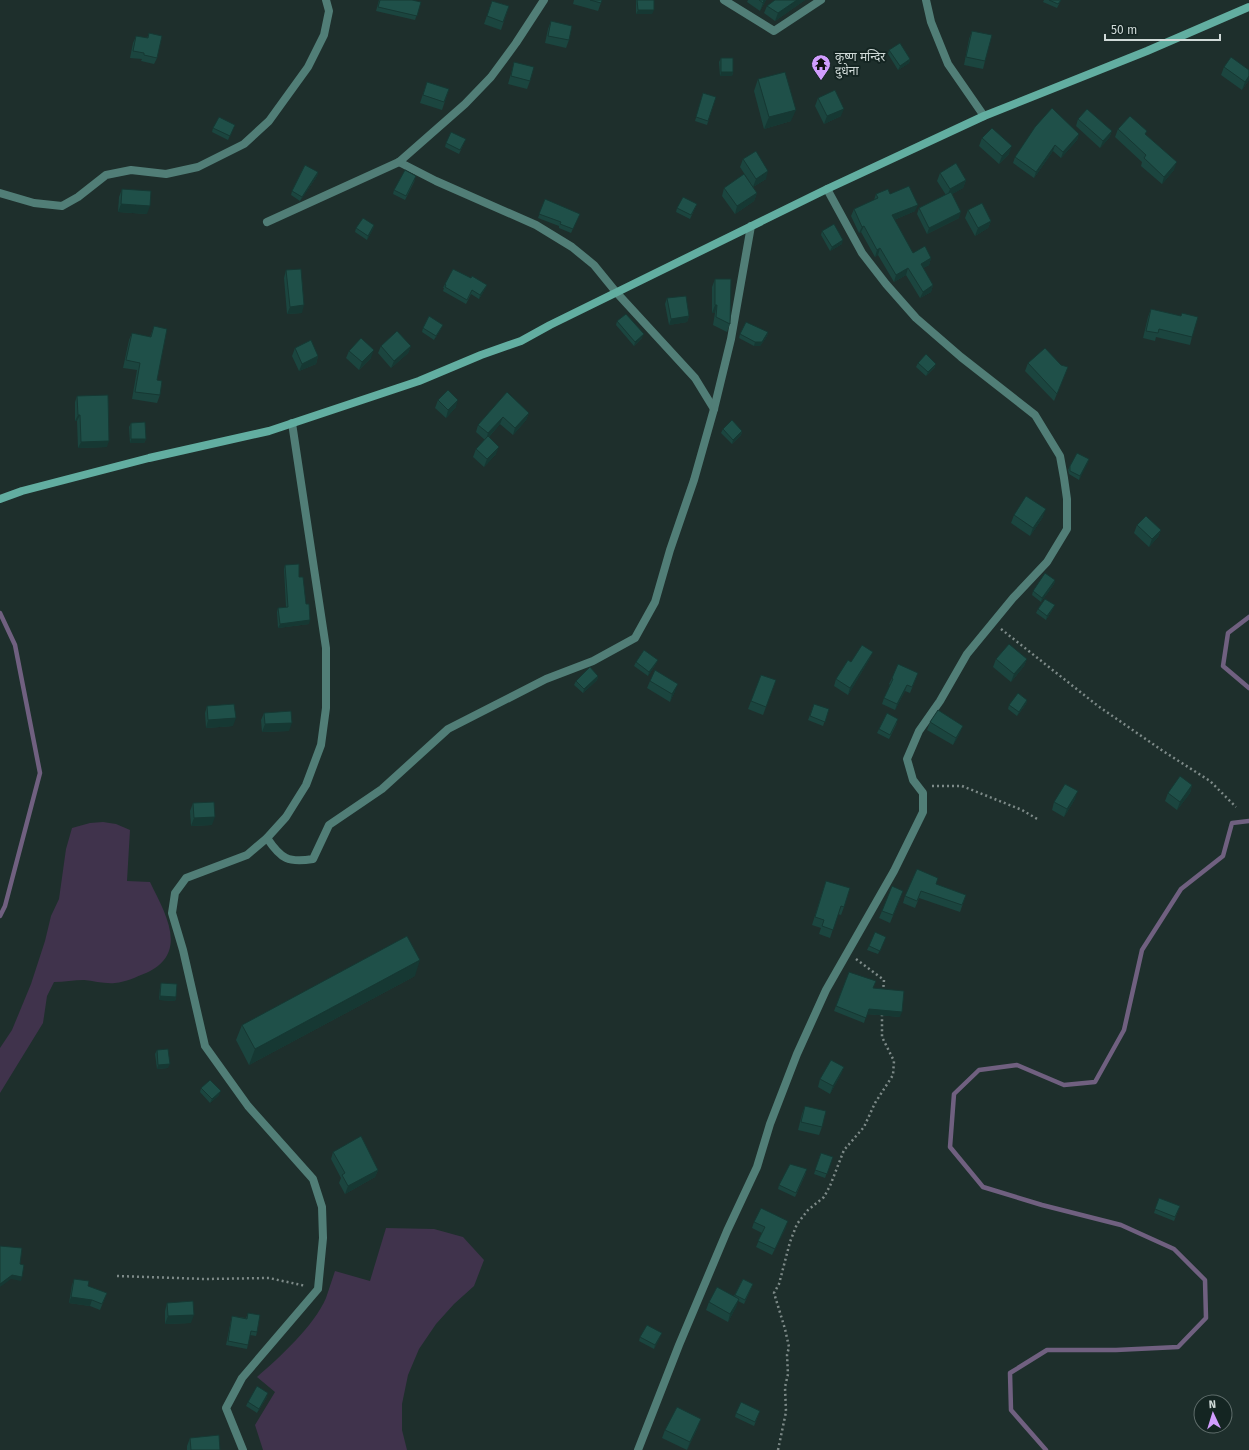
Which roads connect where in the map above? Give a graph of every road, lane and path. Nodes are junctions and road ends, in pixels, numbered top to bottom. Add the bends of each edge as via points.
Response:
1 (326, 0) edge
2 (544, 0) edge
3 (724, 0) edge
4 (821, 0) edge
5 (926, 0) edge
6 (1249, 7) edge
7 (984, 116) junction
8 (398, 162) junction
9 (827, 189) junction
10 (0, 193) edge
11 (267, 222) dead end
12 (752, 226) junction
13 (616, 292) junction
14 (714, 409) junction
15 (292, 423) junction
16 (0, 498) edge
17 (993, 622) junction
18 (913, 780) junction
19 (1236, 807) dead end
20 (1039, 820) dead end
21 (267, 838) junction
22 (848, 953) junction
23 (883, 995) edge
24 (882, 1011) edge
25 (117, 1276) dead end
26 (318, 1289) junction
27 (243, 1450) edge
28 (638, 1450) edge
29 (778, 1450) edge

1 - 10 street via 329,11 324,35 308,67 269,121 244,144 198,167 166,174 131,170 106,175 62,206 34,203
2 - 8 street via 491,78
3 - 4 street via 774,31
5 - 7 street via 948,64
6 - 7 main road
7 - 9 main road
8 - 11 street
8 - 13 street via 436,182 548,232 594,265
9 - 12 main road
9 - 17 street via 862,253 886,284 916,318 1035,415 1060,456 1067,499 1067,529 1047,562
12 - 13 main road
12 - 14 street via 731,339
13 - 14 street via 695,378
13 - 15 main road via 521,341 419,381
14 - 21 street via 655,602 635,638 593,661 546,679 448,729 382,790 329,824 313,859 298,862 287,859 275,851
15 - 16 main road via 269,431 149,458
15 - 21 street via 326,648 326,708 321,745 306,785 286,817
17 - 18 street via 967,654 919,732 907,759
17 - 19 path via 1098,706 1210,781
18 - 20 path via 935,787 962,786 1022,810
18 - 22 street via 923,793 923,812 894,871
21 - 26 street via 246,856 186,878 175,892 172,913 205,1046 248,1106 313,1179 322,1207 323,1238
22 - 23 path via 884,980
22 - 28 street via 826,990 786,1081 757,1167 679,1345
24 - 29 path via 882,1037 894,1061 893,1075 875,1103 864,1127 844,1150 824,1198 808,1210 797,1224 774,1293 786,1328 788,1347 786,1412
25 - 26 path via 269,1278
26 - 27 street via 242,1378 226,1408

